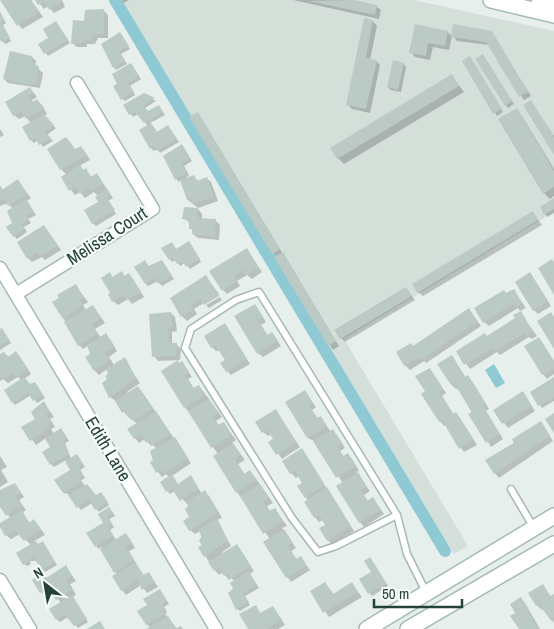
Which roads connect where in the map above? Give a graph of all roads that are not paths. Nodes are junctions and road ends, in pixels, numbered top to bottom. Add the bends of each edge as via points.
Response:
1 (493, 0) edge
2 (503, 0) edge
3 (538, 0) edge
4 (554, 4) edge
5 (554, 16) edge
6 (77, 83) dead end
7 (0, 268) edge
8 (16, 294) junction
9 (511, 489) dead end
10 (397, 515) junction
11 (554, 516) edge
12 (534, 528) junction
13 (554, 544) edge
14 (0, 580) edge
15 (426, 592) junction
16 (30, 629) edge
17 (215, 629) edge
18 (367, 629) edge
19 (408, 629) edge

1 - 2 street
1 - 5 main road
3 - 4 street
6 - 8 street, Melissa Court via 153,210
7 - 8 street, Edith Lane
8 - 17 street, Edith Lane
9 - 12 lane
10 - 10 lane via 318,552 292,518 185,348 191,329 236,300 260,292
10 - 15 lane via 407,554
11 - 12 main road
12 - 15 main road
13 - 19 main road
14 - 16 street
15 - 18 main road

